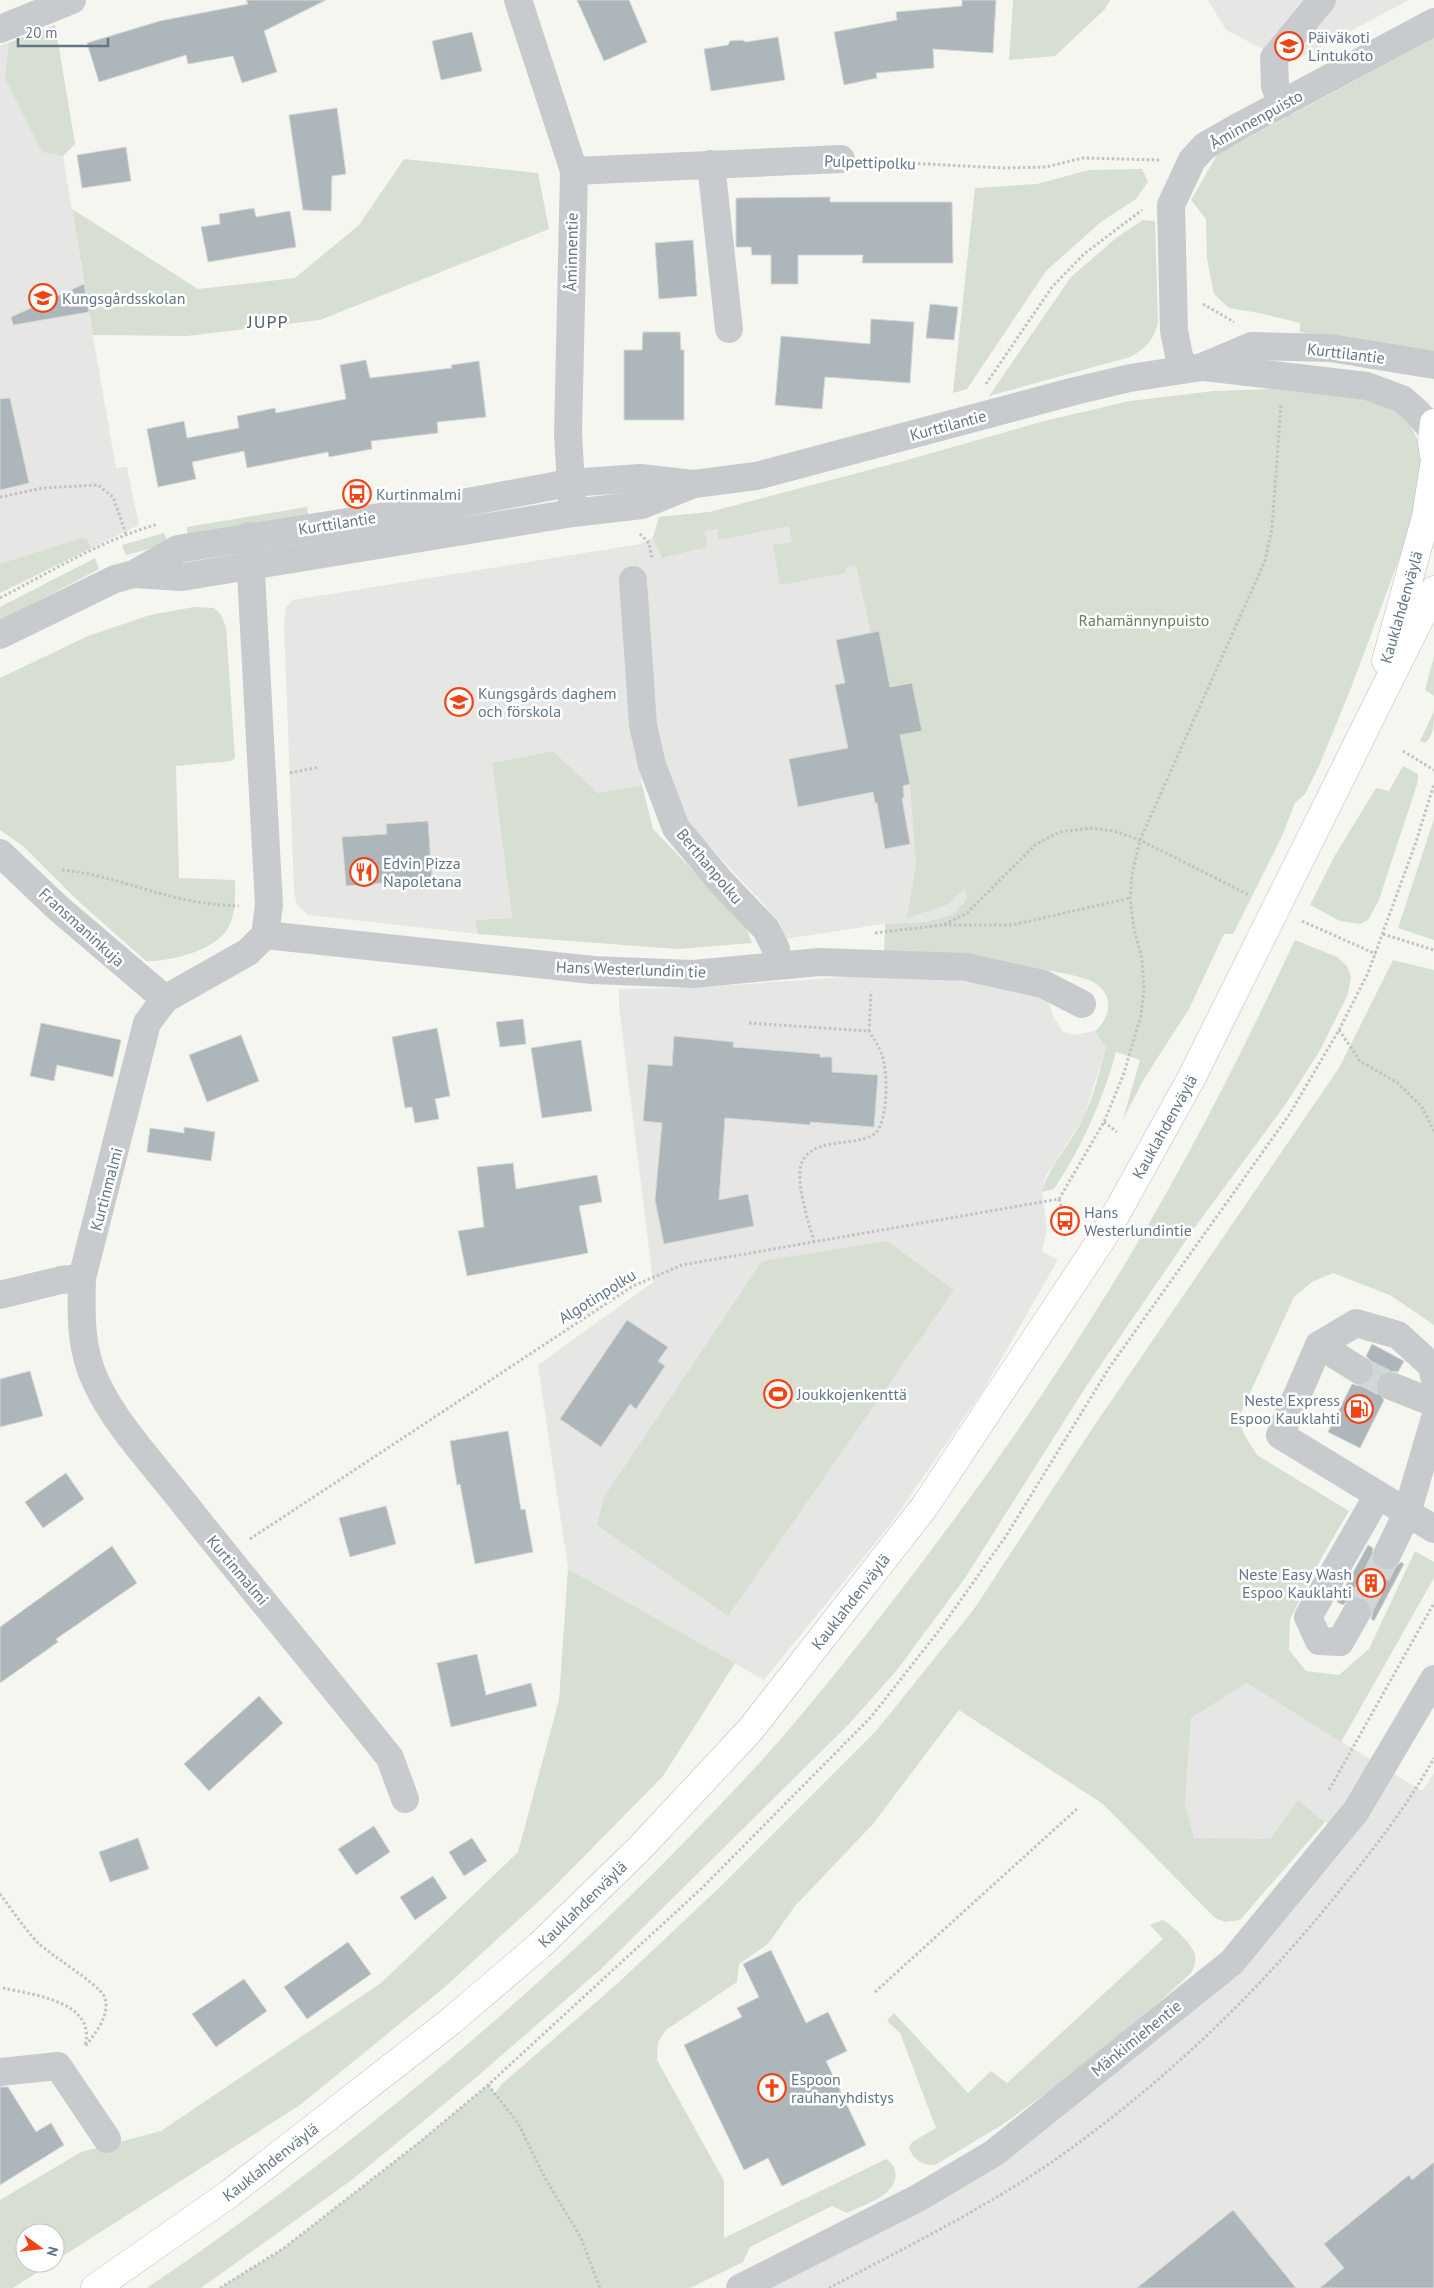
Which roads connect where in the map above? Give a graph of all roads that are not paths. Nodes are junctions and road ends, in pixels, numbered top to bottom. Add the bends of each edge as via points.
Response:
1 (72, 0) edge
2 (518, 0) edge
3 (1322, 0) edge
4 (1434, 22) edge
5 (0, 29) edge
6 (1282, 104) junction
7 (842, 159) road end
8 (711, 164) junction
9 (574, 171) junction
10 (729, 329) dead end
11 (1434, 365) edge
12 (1192, 368) junction
13 (1434, 436) edge
14 (1434, 466) edge
15 (570, 483) junction
16 (694, 484) junction
17 (574, 513) junction
18 (249, 536) junction
19 (251, 566) junction
20 (134, 574) junction
21 (634, 580) dead end
22 (1434, 590) edge
23 (0, 635) edge
24 (1370, 718) junction
25 (8, 860) edge
26 (265, 935) junction
27 (775, 966) junction
28 (165, 999) junction
29 (1082, 1004) dead end
30 (82, 1278) junction
31 (0, 1296) edge
32 (1319, 1345) junction
33 (1359, 1370) tunnel mouth
34 (1434, 1376) edge
35 (1391, 1386) tunnel mouth
36 (1434, 1404) edge
37 (1434, 1421) edge
38 (1378, 1495) junction
39 (1407, 1513) junction
40 (1434, 1529) edge
41 (1387, 1555) tunnel mouth
42 (1357, 1612) tunnel mouth
43 (1434, 1680) edge
44 (405, 1799) dead end
45 (0, 2072) edge
46 (107, 2139) dead end
47 (95, 2288) edge
48 (740, 2288) edge

1 - 5 street
2 - 9 street, Åminnentie
3 - 6 street via 1274,58 1275,86
4 - 6 street, Åminnenpuisto
6 - 12 street, Åminnenpuisto via 1205,146 1192,160 1171,205 1174,331
7 - 8 street, Pulpettipolku
8 - 9 street, Pulpettipolku
8 - 10 street
9 - 15 street, Åminnentie via 568,434
11 - 12 street, Kurttilantie via 1330,348 1252,346
12 - 13 street, Kurttilantie via 1283,376 1386,391 1417,412
12 - 16 street, Kurttilantie via 944,416 756,476
14 - 24 main road, Kauklahdenväylä via 1426,517
15 - 16 street, Kurttilantie via 640,478
15 - 17 street, Åminnentie
15 - 18 street, Kurttilantie via 436,508
16 - 17 street, Kurttilantie via 642,505
17 - 19 street, Kurttilantie
18 - 19 street
18 - 20 street, Kurttilantie via 178,549
19 - 20 street, Kurttilantie via 182,577
19 - 26 street via 269,905
20 - 23 street, Kurttilantie via 115,579
21 - 27 street, Berthanpolku via 643,726 652,765 676,828 766,929 776,948
22 - 24 main road, Kauklahdenväylä
24 - 47 main road, Kauklahdenväylä via 1192,1077 1106,1234 925,1506 751,1729 639,1849 539,1946 466,2008 229,2194
25 - 28 street, Fransmaninkuja via 58,908
26 - 27 street, Hans Westerlundin tie via 593,970 693,974
26 - 28 street, Kurtinmalmi via 248,952
27 - 29 street, Hans Westerlundin tie via 819,962 966,967 1043,984
28 - 30 street, Kurtinmalmi via 147,1023
30 - 31 street
30 - 44 street, Kurtinmalmi via 81,1321 85,1352 96,1382 114,1413 390,1758
32 - 33 street
32 - 34 street via 1356,1323 1398,1335 1432,1366
32 - 38 street via 1280,1435
35 - 36 street
37 - 39 street
38 - 39 street
38 - 42 street via 1308,1617 1318,1641 1340,1642
39 - 40 street
39 - 41 street
43 - 48 street, Mänkimiehentie via 1356,1811 1232,1962 994,2153 918,2198
45 - 46 street via 58,2066

